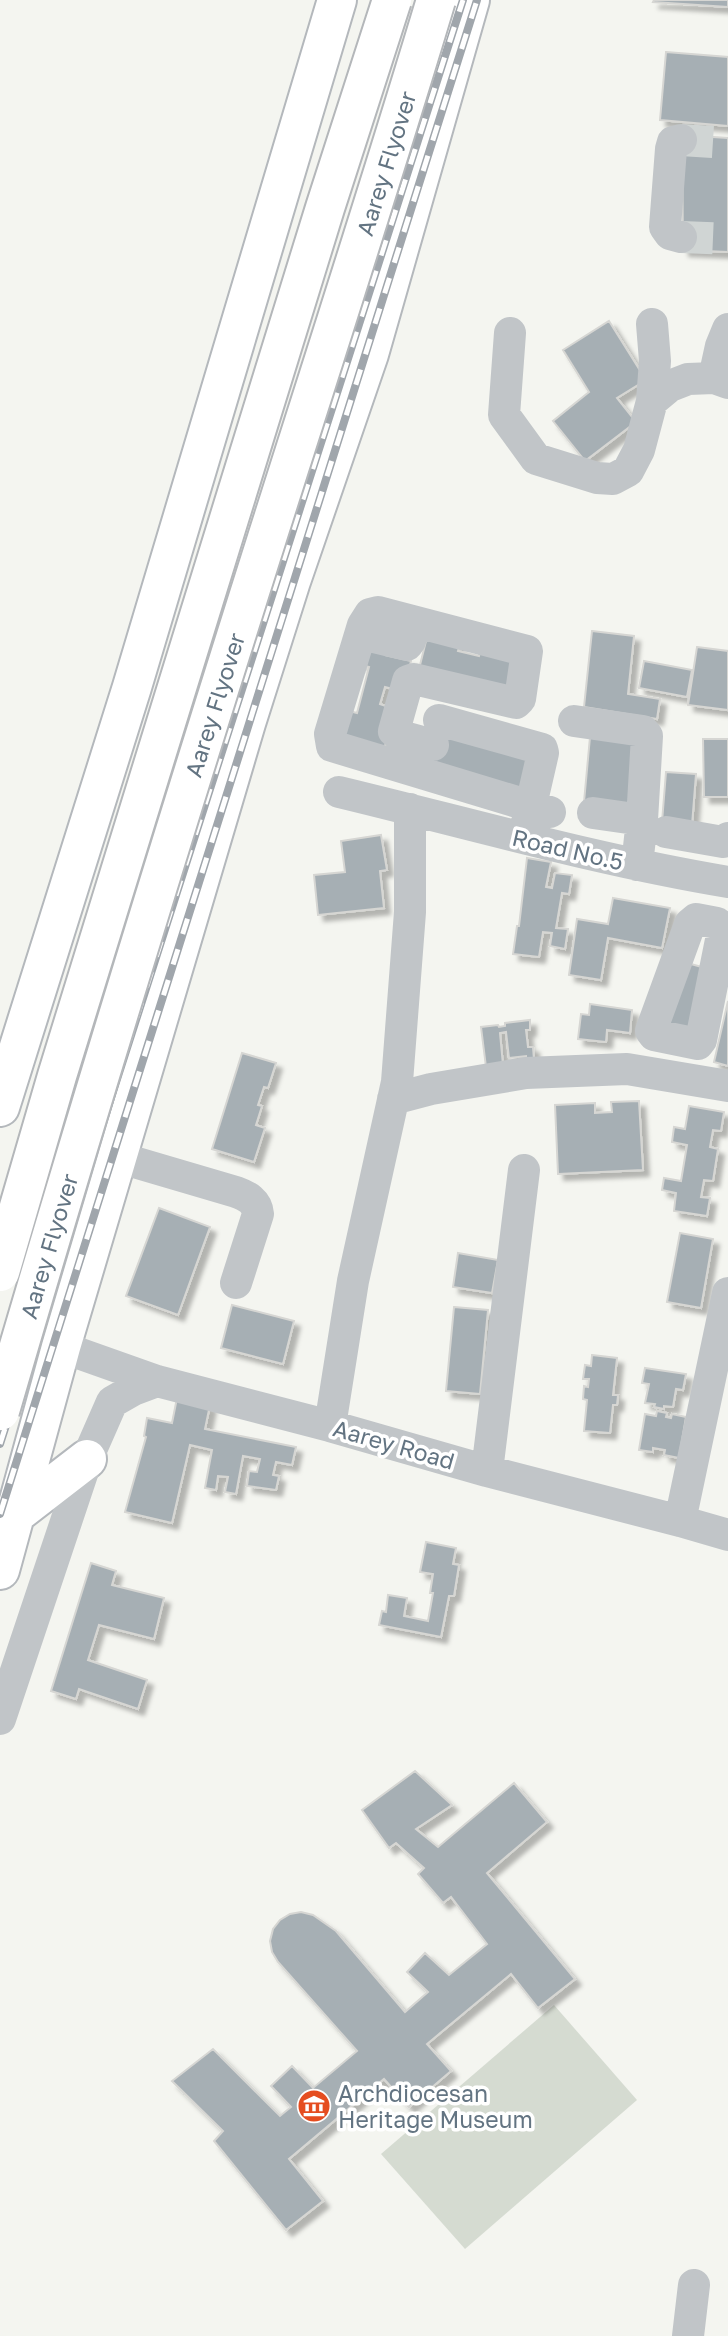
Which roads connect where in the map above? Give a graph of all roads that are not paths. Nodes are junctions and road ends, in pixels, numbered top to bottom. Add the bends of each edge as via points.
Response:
1 (337, 0) edge
2 (391, 0) edge
3 (436, 0) edge
4 (471, 0) edge
5 (490, 0) edge
6 (681, 140) dead end
7 (403, 236) junction
8 (681, 237) dead end
9 (652, 324) dead end
10 (728, 329) edge
11 (510, 333) dead end
12 (721, 380) edge
13 (652, 401) junction
14 (132, 687) junction
15 (447, 687) junction
16 (573, 721) dead end
17 (246, 723) junction
18 (436, 733) junction
19 (426, 775) junction
20 (339, 792) dead end
21 (540, 809) junction
22 (413, 810) junction
23 (593, 813) dead end
24 (654, 826) junction
25 (523, 839) junction
26 (725, 840) edge
27 (637, 865) junction
28 (723, 881) edge
29 (717, 923) junction
30 (692, 1043) junction
31 (684, 1078) junction
32 (728, 1086) edge
33 (393, 1099) junction
34 (0, 1107) edge
35 (117, 1157) junction
36 (524, 1170) dead end
37 (0, 1272) edge
38 (236, 1283) dead end
39 (728, 1293) edge
40 (0, 1324) edge
41 (61, 1347) junction
42 (157, 1381) junction
43 (0, 1411) edge
44 (330, 1426) junction
45 (87, 1459) junction
46 (487, 1471) junction
47 (17, 1514) junction
48 (680, 1521) junction
49 (728, 1535) edge
50 (0, 1570) edge
51 (0, 1719) edge
52 (694, 2285) dead end
53 (688, 2336) edge

1 - 14 main road
2 - 37 main road, Aarey Flyover, bridge
3 - 43 main road, Aarey Flyover, bridge via 110,1038
4 - 7 main road
5 - 7 street via 423,209
6 - 8 street via 673,142 671,149 665,226 670,234
7 - 17 main road via 369,354
9 - 13 street
10 - 12 street via 721,346
11 - 13 street via 504,415 536,459 613,479 628,471 639,450
12 - 13 street via 688,379
14 - 17 main road
14 - 34 main road
15 - 18 street
15 - 18 street via 408,681 393,727 400,736
15 - 19 street via 516,703 527,650 379,612 370,614 329,742 338,749
16 - 24 street via 643,731 647,736
17 - 35 main road
18 - 19 street
18 - 21 street via 542,749
19 - 21 street
19 - 22 street
20 - 22 street, Road No.5
21 - 25 street
22 - 25 street, Road No.5
22 - 33 street via 410,912
23 - 24 street
24 - 26 street
24 - 27 street
25 - 27 street, Road No.5
26 - 28 street
27 - 28 street, Road No.5
28 - 29 street
29 - 30 street via 723,930 701,1040
29 - 30 street via 696,919 690,924 651,1029 654,1035
30 - 31 street
31 - 32 street
31 - 33 street via 627,1069 526,1073
33 - 44 street via 352,1281
35 - 38 street via 251,1199 258,1214
35 - 41 main road
36 - 46 street
39 - 48 street
40 - 41 main road
41 - 42 street, Aarey Road
41 - 47 main road
42 - 44 street, Aarey Road
42 - 45 street via 112,1402
44 - 46 street, Aarey Road
45 - 47 main road
45 - 51 street
46 - 48 street, Aarey Road
47 - 50 main road
48 - 49 street, Aarey Road
52 - 53 street

